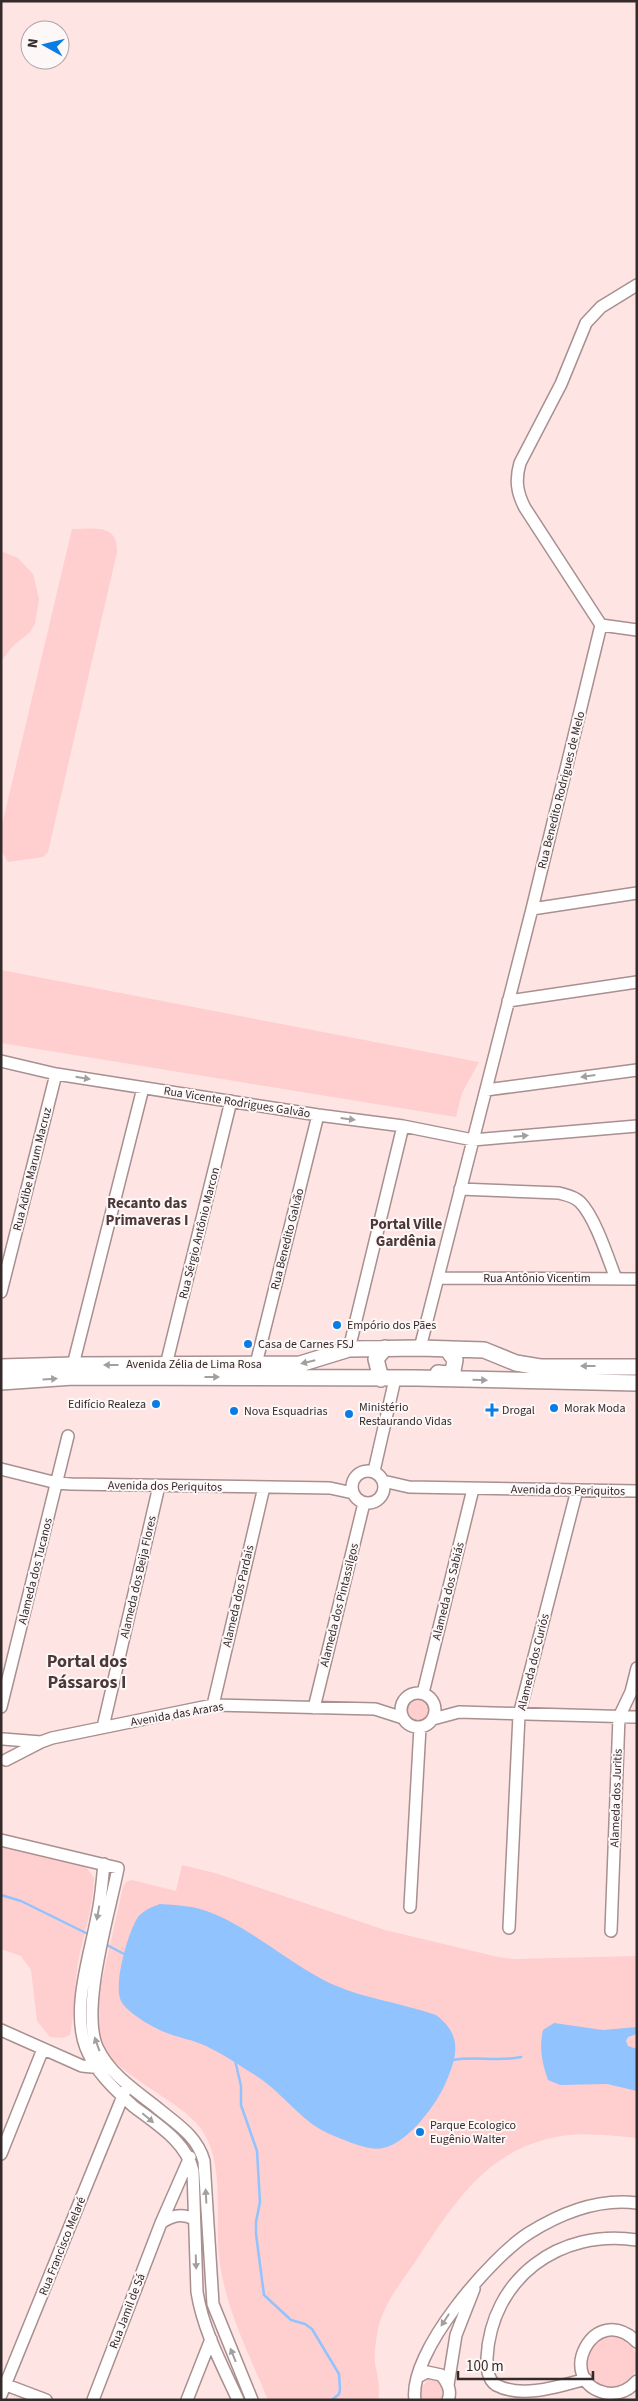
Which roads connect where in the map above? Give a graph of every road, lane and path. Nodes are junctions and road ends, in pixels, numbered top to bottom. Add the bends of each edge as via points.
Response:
1 (637, 285) edge
2 (601, 625) junction
3 (637, 630) edge
4 (637, 893) edge
5 (532, 909) junction
6 (637, 982) edge
7 (508, 1001) junction
8 (1, 1061) edge
9 (637, 1070) edge
10 (56, 1074) junction
11 (143, 1088) junction
12 (486, 1090) junction
13 (231, 1101) junction
14 (318, 1115) junction
15 (403, 1126) junction
16 (637, 1126) edge
17 (473, 1140) junction
18 (460, 1190) junction
19 (438, 1278) junction
20 (616, 1279) junction
21 (637, 1279) edge
22 (1, 1292) edge
23 (385, 1348) junction
24 (420, 1348) junction
25 (349, 1349) junction
26 (447, 1349) junction
27 (256, 1364) junction
28 (73, 1365) junction
29 (166, 1365) junction
30 (637, 1367) edge
31 (1, 1368) edge
32 (417, 1378) junction
33 (388, 1379) junction
34 (1, 1382) edge
35 (637, 1383) edge
36 (68, 1436) dead end
37 (1, 1469) edge
38 (374, 1472) junction
39 (354, 1480) junction
40 (384, 1481) junction
41 (57, 1483) junction
42 (159, 1486) junction
43 (409, 1487) junction
44 (264, 1488) junction
45 (330, 1488) junction
46 (473, 1490) junction
47 (577, 1490) junction
48 (637, 1491) edge
49 (353, 1493) junction
50 (383, 1493) junction
51 (364, 1503) junction
52 (637, 1668) edge
53 (424, 1694) junction
54 (213, 1704) junction
55 (402, 1704) junction
56 (435, 1706) junction
57 (1, 1707) edge
58 (314, 1708) junction
59 (375, 1709) junction
60 (1, 1711) edge
61 (459, 1712) junction
62 (519, 1715) junction
63 (619, 1717) junction
64 (637, 1717) edge
65 (403, 1718) junction
66 (433, 1719) junction
67 (420, 1727) junction
68 (103, 1728) junction
69 (2, 1738) edge
70 (41, 1742) junction
71 (4, 1764) edge
72 (1, 1840) edge
73 (104, 1864) junction
74 (410, 1907) dead end
75 (510, 1928) dead end
76 (611, 1931) dead end
77 (1, 2030) edge
78 (43, 2049) junction
79 (110, 2067) junction
80 (96, 2068) junction
81 (128, 2085) junction
82 (122, 2096) junction
83 (1, 2154) edge
84 (190, 2157) junction
85 (637, 2204) edge
86 (194, 2219) junction
87 (161, 2223) junction
88 (637, 2240) edge
89 (477, 2283) junction
90 (210, 2339) junction
91 (637, 2342) edge
92 (418, 2377) junction
93 (586, 2379) junction
94 (3, 2388) edge
95 (634, 2388) edge
96 (449, 2395) edge
97 (412, 2397) edge
98 (46, 2400) edge
99 (93, 2400) edge
100 (187, 2400) edge
101 (238, 2400) edge
102 (252, 2400) edge

1 - 2 street via 601,307 581,330 561,384 520,463 516,481 525,508
2 - 3 street
2 - 5 street, Rua Benedito Rodrigues de Melo
4 - 5 street
5 - 7 street, Rua Benedito Rodrigues de Melo
6 - 7 street
7 - 12 street, Rua Benedito Rodrigues de Melo
8 - 10 street, Rua Vicente Rodrigues Galvão
9 -> 12 street
10 -> 11 street, Rua Vicente Rodrigues Galvão
10 - 22 street, Rua Adibe Marum Macruz
11 - 13 street, Rua Vicente Rodrigues Galvão
11 - 28 street
12 - 17 street, Rua Benedito Rodrigues de Melo
13 - 14 street, Rua Vicente Rodrigues Galvão
13 - 29 street, Rua Sérgio Antônio Marcon
14 -> 15 street, Rua Vicente Rodrigues Galvão
14 - 27 street, Rua Benedito Galvão
15 - 17 street, Rua Vicente Rodrigues Galvão
15 - 25 street
17 -> 16 street, Rua Vicente Rodrigues Galvão
17 - 18 street, Rua Benedito Rodrigues de Melo
18 - 19 street, Rua Benedito Rodrigues de Melo
18 - 20 street via 572,1196 580,1202 595,1228
19 - 20 street, Rua Antônio Vicentim
19 - 24 street, Rua Benedito Rodrigues de Melo
20 - 21 street, Rua Antônio Vicentim
23 - 24 main road, Avenida Zélia de Lima Rosa
23 - 25 main road, Avenida Zélia de Lima Rosa
23 - 33 main road via 376,1359
24 - 26 main road, Avenida Zélia de Lima Rosa
25 -> 27 main road, Avenida Zélia de Lima Rosa via 300,1364
30 -> 26 main road, Avenida Zélia de Lima Rosa via 540,1367 516,1363 484,1350
26 - 32 main road, Avenida Zélia de Lima Rosa via 455,1360 453,1371 447,1374 426,1373
27 - 29 main road, Avenida Zélia de Lima Rosa
29 -> 28 main road, Avenida Zélia de Lima Rosa
28 - 31 main road, Avenida Zélia de Lima Rosa
32 - 33 main road, Avenida Zélia de Lima Rosa
32 -> 35 main road, Avenida Zélia de Lima Rosa
34 -> 33 main road, Avenida Zélia de Lima Rosa via 74,1377
33 - 38 street
36 - 41 street, Alameda dos Tucanos
37 - 41 street, Avenida dos Periquitos
38 - 39 street via 364,1471
38 - 40 street
39 - 45 street
39 - 49 street
40 - 43 street
40 - 50 street
41 - 42 street, Avenida dos Periquitos
41 - 57 street, Alameda dos Tucanos
42 - 44 street, Avenida dos Periquitos
42 - 68 street, Alameda dos Beija Flores
43 - 46 street, Avenida dos Periquitos
43 - 50 street
44 - 45 street, Avenida dos Periquitos
44 - 54 street, Alameda dos Pardais
45 - 49 street
46 - 47 street, Avenida dos Periquitos
46 - 53 street, Alameda dos Sabiás
47 - 48 street, Avenida dos Periquitos
47 - 62 street, Alameda dos Curiós
49 - 51 street
50 - 51 street via 375,1501
51 - 58 street, Alameda dos Pintassilgos
52 - 63 street, Alameda dos Juritis via 631,1692
53 - 55 street via 413,1694
53 - 56 street via 432,1699
54 - 58 street, Avenida das Araras
54 - 68 street, Avenida das Araras
55 - 59 street
55 - 65 street
56 - 61 street
56 - 66 street
57 - 60 street, Alameda dos Tucanos
58 - 59 street, Avenida das Araras
59 - 65 street
61 - 62 street
61 - 66 street
62 - 63 street
62 - 75 street, Alameda dos Curiós
63 - 64 street
63 - 76 street, Alameda dos Juritis
65 - 67 street via 410,1725
66 - 67 street
67 - 74 street
68 - 70 street, Avenida das Araras
69 - 70 street, Avenida das Araras
69 - 71 street via 8,1749
70 - 71 street, Avenida das Araras
72 - 73 street
79 -> 73 street via 97,2046 92,2028 95,1980 118,1868
73 -> 80 street via 80,2017 85,2046
77 - 78 street
78 - 80 street via 82,2066
78 - 83 street
79 - 80 street
79 - 81 street
80 - 82 street
81 - 82 street, Rua Francisco Melaré
102 -> 81 street via 213,2304 204,2161 200,2149 192,2137
82 -> 84 street via 174,2139
82 - 94 street, Rua Francisco Melaré
84 - 86 street
84 - 87 street, Rua Jamil de Sá
85 - 89 street via 609,2203 564,2214 510,2247
86 - 87 street via 173,2216
86 -> 90 street via 197,2292
87 - 99 street, Rua Jamil de Sá
88 - 93 street via 595,2238 571,2244 531,2267 512,2286 499,2307 490,2333 487,2363 488,2374 496,2384 519,2391
89 -> 92 street via 439,2330
89 - 96 street via 456,2335
90 - 100 street
90 - 101 street
91 - 93 street via 613,2330 593,2336 584,2347 580,2360
92 - 96 street via 436,2372 445,2379
92 - 97 street
93 - 95 street via 595,2389 609,2393
94 - 98 street

